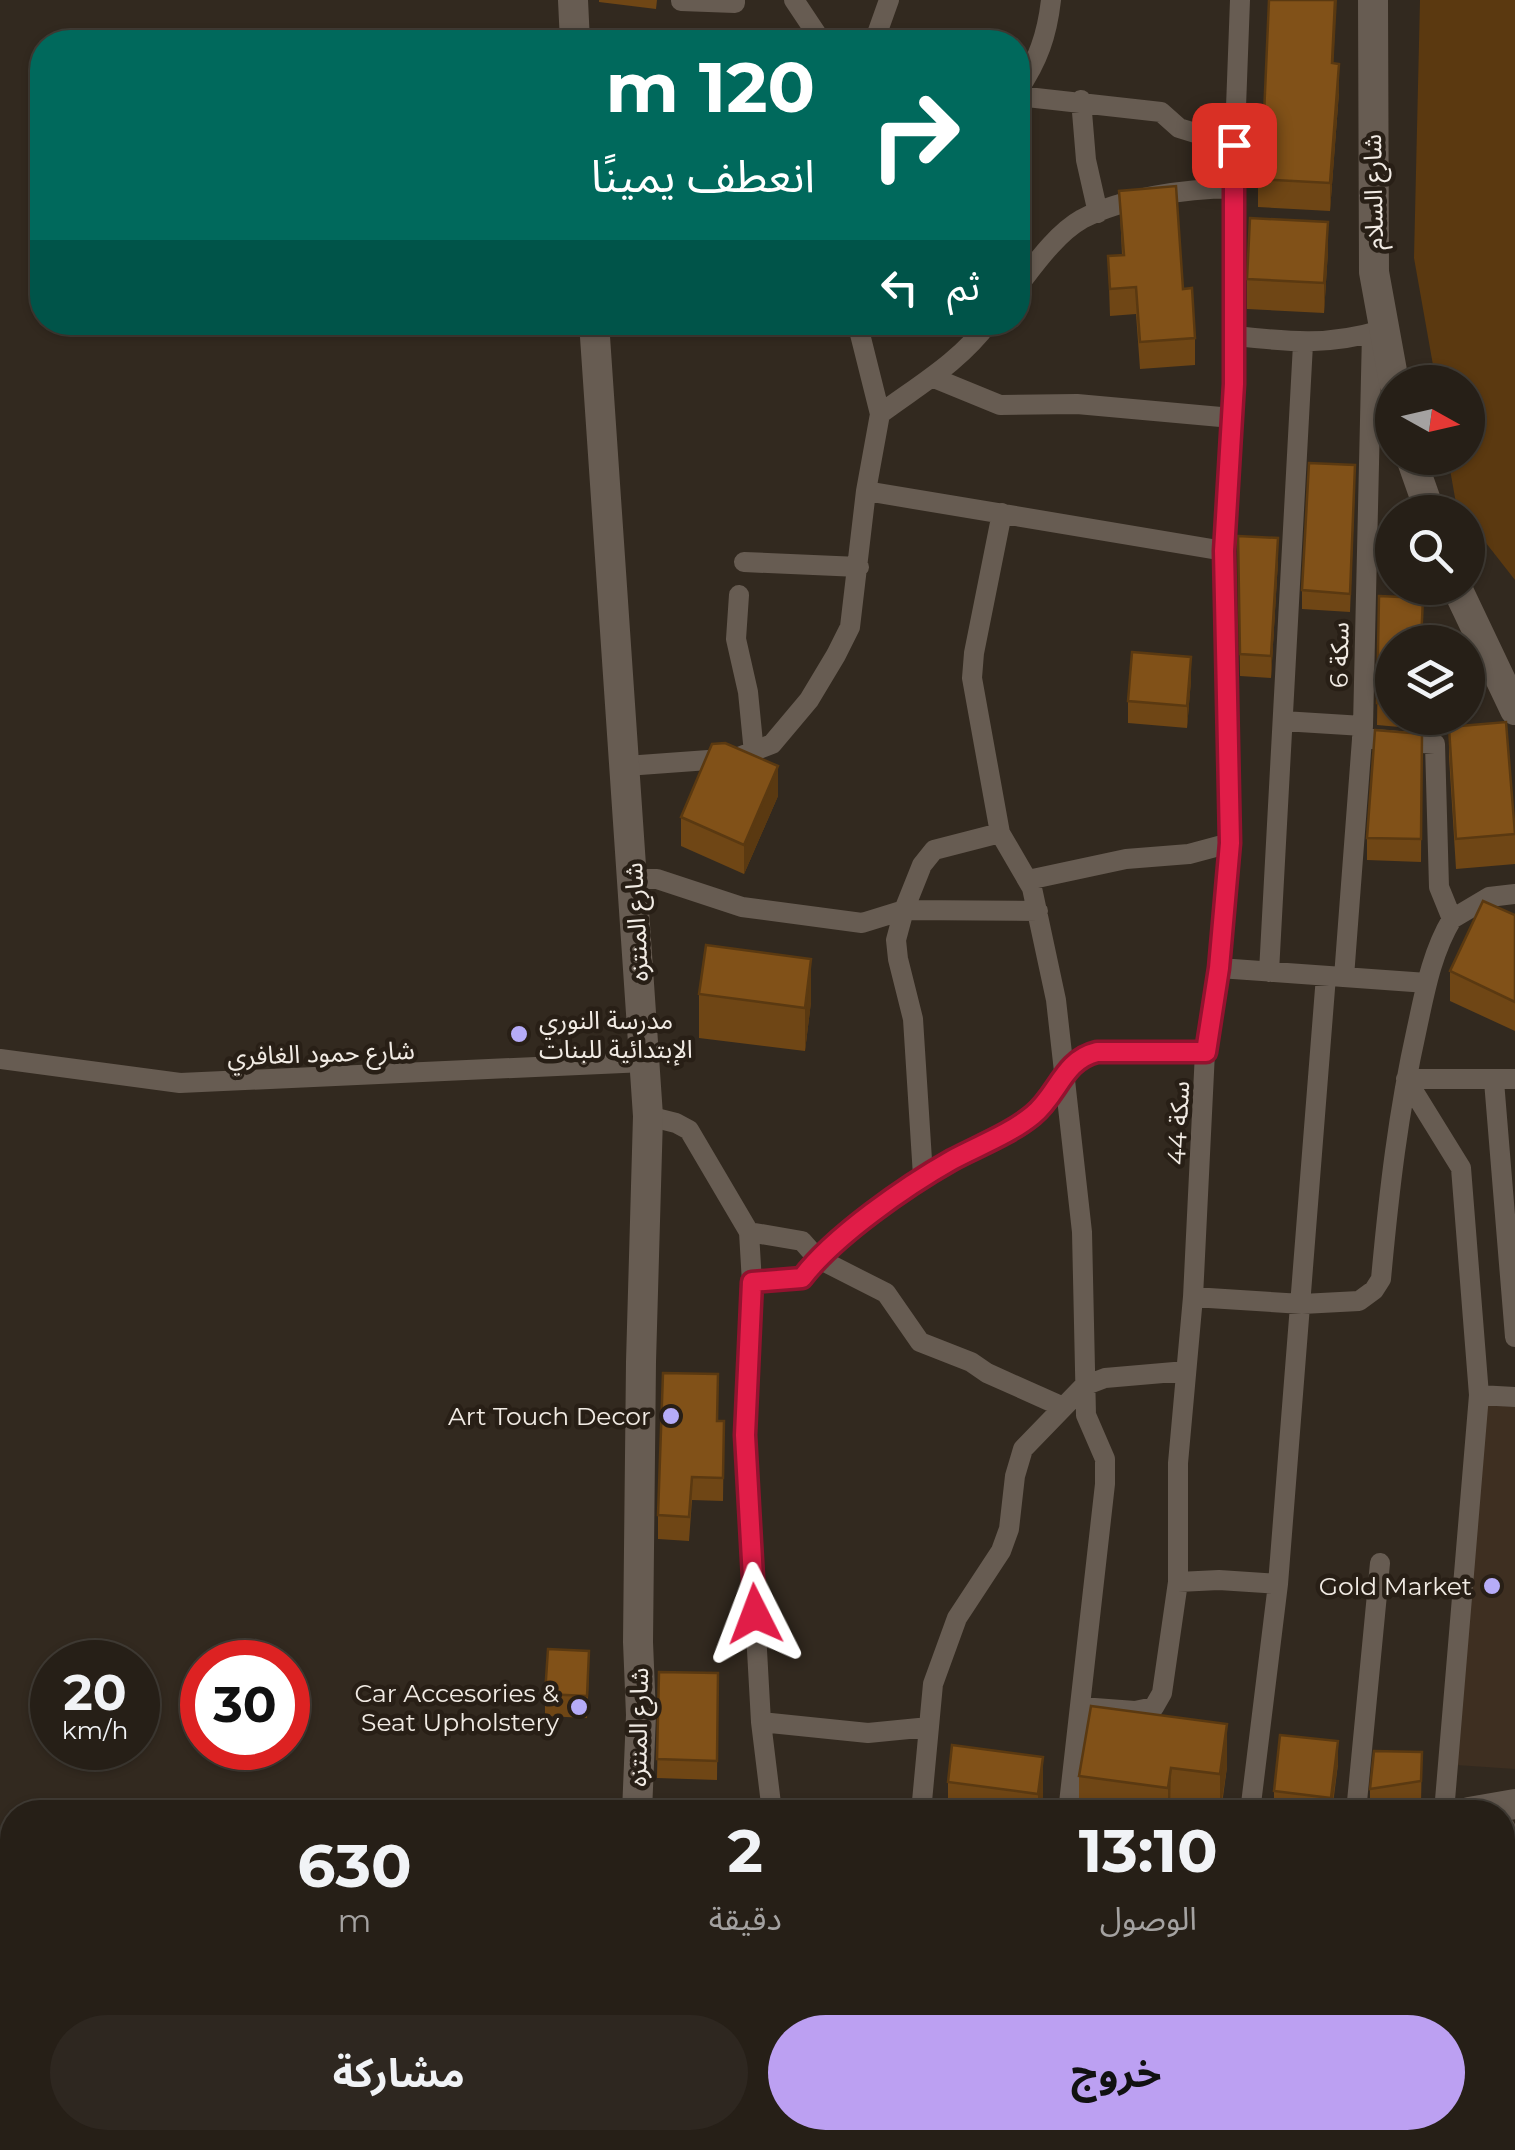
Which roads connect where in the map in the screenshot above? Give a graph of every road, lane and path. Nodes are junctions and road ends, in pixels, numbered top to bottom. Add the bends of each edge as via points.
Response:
1 (572, 0) edge
2 (735, 0) edge
3 (794, 0) edge
4 (889, 0) edge
5 (1050, 0) edge
6 (1240, 0) edge
7 (1373, 0) edge
8 (681, 1) edge
9 (574, 30) edge
10 (814, 30) edge
11 (878, 30) edge
12 (1030, 72) edge
13 (1030, 94) edge
14 (1081, 100) junction
15 (1234, 145) junction
16 (1233, 188) junction
17 (1098, 213) junction
18 (1030, 273) edge
19 (1378, 332) junction
20 (595, 335) edge
21 (861, 335) edge
22 (980, 335) edge
23 (1235, 336) junction
24 (1304, 344) junction
25 (1389, 365) edge
26 (934, 378) junction
27 (880, 414) junction
28 (1232, 418) junction
29 (866, 491) junction
30 (1002, 513) junction
31 (1224, 551) junction
32 (744, 562) dead end
33 (858, 567) junction
34 (739, 595) dead end
35 (1464, 605) edge
36 (1515, 710) edge
37 (1282, 721) junction
38 (1362, 732) junction
39 (754, 752) junction
40 (626, 766) junction
41 (1000, 832) junction
42 (1230, 843) junction
43 (634, 879) junction
44 (1028, 880) junction
45 (1515, 894) edge
46 (904, 910) junction
47 (1038, 911) junction
48 (1452, 919) junction
49 (1219, 968) junction
50 (1268, 972) junction
51 (1335, 976) junction
52 (1427, 983) junction
53 (1206, 1052) junction
54 (0, 1059) edge
55 (645, 1062) junction
56 (1064, 1074) junction
57 (1406, 1079) junction
58 (1504, 1080) edge
59 (648, 1116) junction
60 (924, 1176) junction
61 (749, 1232) junction
62 (817, 1258) junction
63 (752, 1282) junction
64 (1193, 1297) junction
65 (1302, 1304) junction
66 (1515, 1337) edge
67 (1186, 1371) junction
68 (1084, 1386) junction
69 (1480, 1396) junction
70 (1515, 1397) edge
71 (1063, 1407) junction
72 (1380, 1563) dead end
73 (1178, 1582) junction
74 (1278, 1584) junction
75 (638, 1642) junction
76 (1081, 1707) junction
77 (760, 1722) junction
78 (928, 1727) junction
79 (620, 1800) edge
80 (637, 1800) edge
81 (770, 1800) edge
82 (921, 1800) edge
83 (1069, 1800) edge
84 (1251, 1800) edge
85 (1357, 1800) edge
86 (1445, 1800) edge

1 - 9 street
2 - 8 street
3 - 10 street
4 - 11 street
5 - 12 street
6 - 15 street, سكة 44
7 - 19 street, شارع السلام
13 - 14 street
14 - 15 street via 1160,112 1179,128
14 - 17 street
15 - 16 street, سكة 44
16 - 17 street via 1190,189
16 - 23 street, سكة 44
17 - 18 street via 1079,220
19 - 24 street
19 - 25 street, شارع السلام
19 - 38 street, سكة 6
20 - 40 street, شارع المنتزه
21 - 27 street
22 - 26 street
23 - 24 street
23 - 28 street, سكة 44
24 - 37 street
26 - 27 street
26 - 28 street via 1000,405 1078,404
27 - 29 street
28 - 31 street, سكة 44
29 - 30 street
29 - 33 street
30 - 31 street
30 - 41 street via 972,678
31 - 42 street, سكة 44
32 - 33 street
33 - 39 street via 850,627 836,655 789,726
34 - 39 street via 736,639
35 - 36 street
37 - 38 street
37 - 50 street
38 - 48 street via 1436,744 1439,887
38 - 51 street, سكة 6
39 - 40 street
40 - 43 street, شارع المنتزه
41 - 44 street
41 - 46 street via 934,850
42 - 44 street
42 - 49 street, سكة 44
43 - 46 street via 742,908 842,922
43 - 55 street, شارع المنتزه
44 - 47 street
45 - 48 street via 1489,897
46 - 47 street
46 - 60 street via 896,940 913,1020
47 - 56 street
48 - 52 street
49 - 50 street
49 - 53 street, سكة 44
50 - 51 street
51 - 52 street
51 - 65 street, سكة 6
52 - 57 street
53 - 56 street via 1097,1052
53 - 64 street, سكة 44
54 - 55 street, شارع حمود الغافري via 180,1083
55 - 59 street, شارع المنتزه
56 - 60 street via 1032,1116
56 - 68 street via 1082,1232
57 - 58 street
57 - 65 street via 1391,1160 1382,1279 1359,1300
57 - 69 street via 1462,1168
58 - 66 street
59 - 61 street via 689,1130
59 - 75 street, شارع المنتزه
60 - 62 street
61 - 62 street via 802,1241
61 - 63 street
62 - 63 street via 802,1278
62 - 71 street via 886,1293 920,1342
63 - 77 street via 745,1435
64 - 65 street
64 - 67 street, سكة 44
65 - 74 street, سكة 6
67 - 68 street
67 - 73 street, سكة 44
68 - 71 street
68 - 76 street via 1106,1484
69 - 70 street
69 - 86 street
71 - 78 street via 1023,1449 1009,1529 938,1664
72 - 85 street
73 - 74 street
73 - 76 street, سكة 44 via 1162,1692 1154,1707
74 - 84 street, سكة 6
75 - 79 street, شارع المنتزه
75 - 80 street, شارع المنتزه
76 - 83 street
77 - 78 street via 868,1733
77 - 81 street
78 - 82 street

